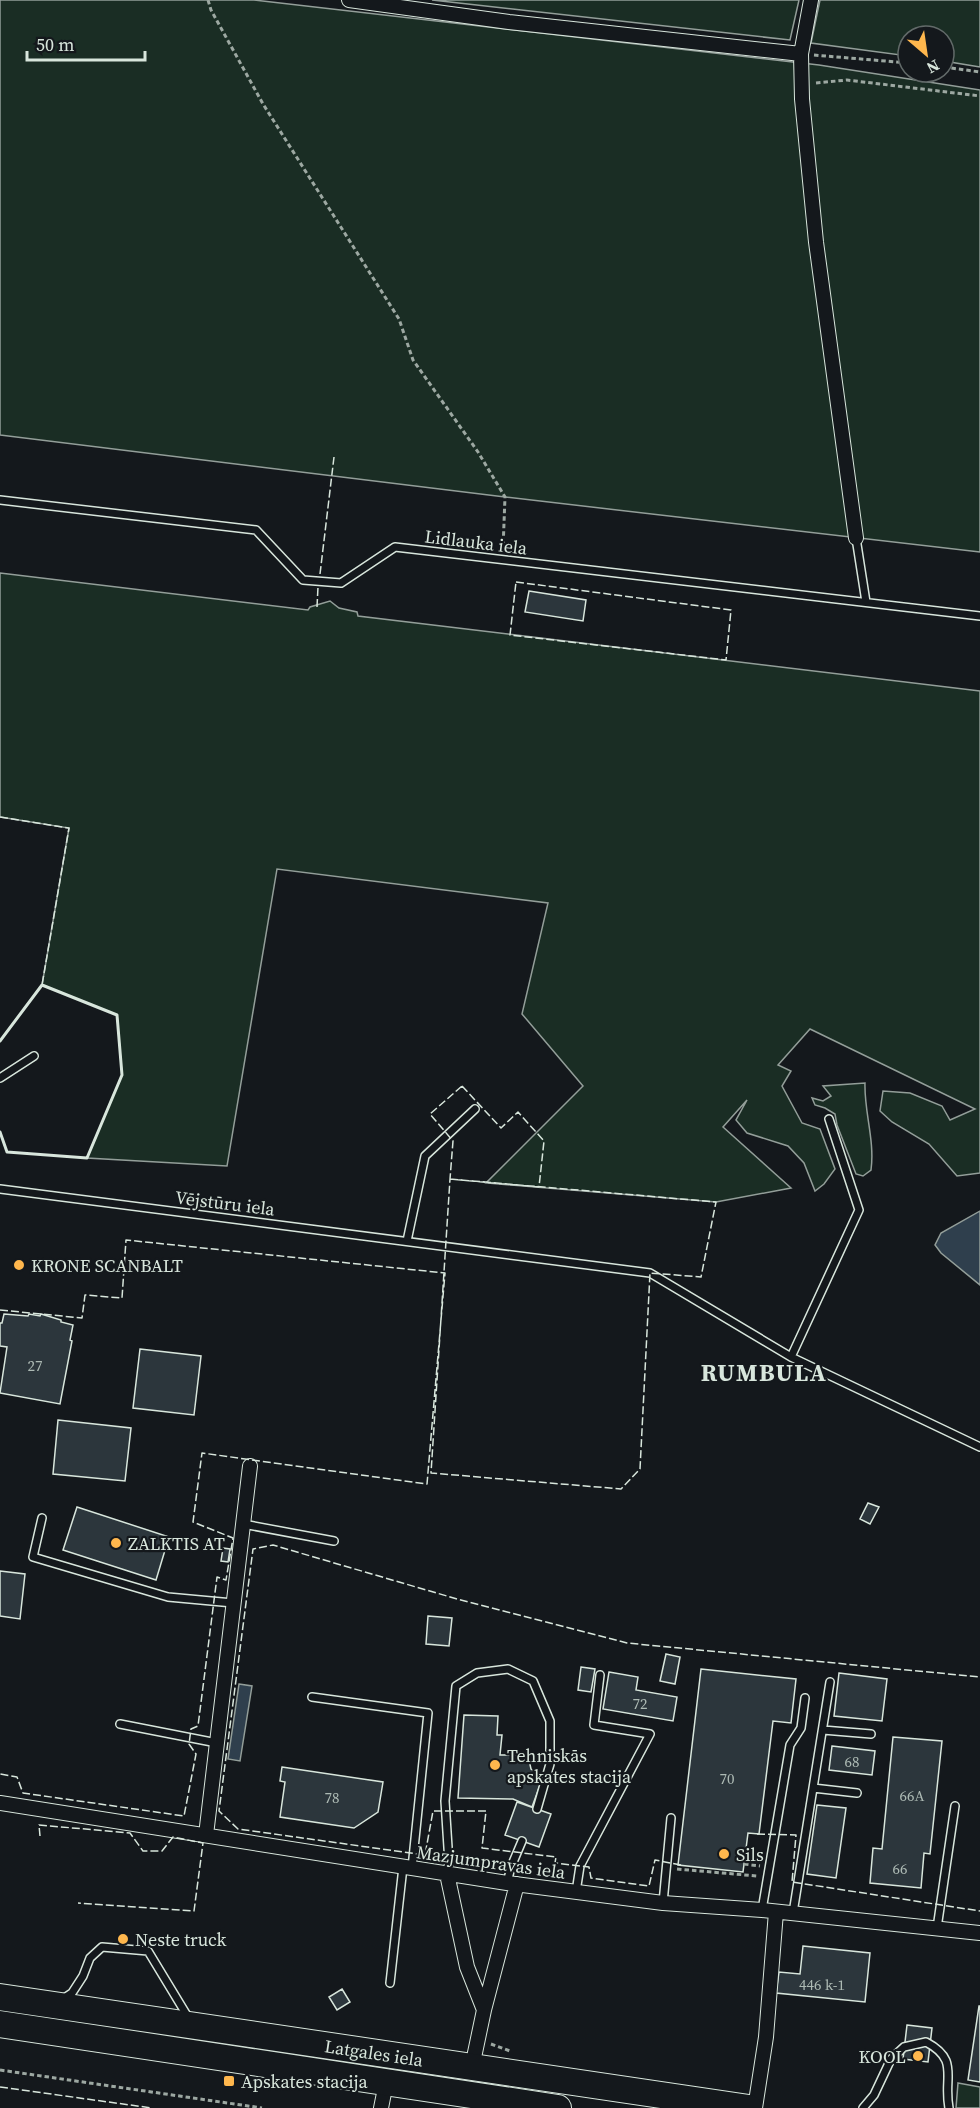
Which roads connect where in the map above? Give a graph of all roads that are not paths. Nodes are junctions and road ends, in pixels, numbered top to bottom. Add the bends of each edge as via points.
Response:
1 (349, 0) edge
2 (811, 0) edge
3 (801, 54) junction
4 (0, 500) edge
5 (856, 538) joint
6 (866, 602) junction
7 (980, 616) edge
8 (34, 1056) dead end
9 (0, 1078) edge
10 (475, 1109) dead end
11 (829, 1119) dead end
12 (0, 1189) edge
13 (407, 1241) junction
14 (791, 1357) junction
15 (980, 1447) edge
16 (250, 1466) dead end
17 (42, 1518) dead end
18 (243, 1524) junction
19 (334, 1541) dead end
20 (234, 1603) junction
21 (600, 1675) dead end
22 (830, 1682) dead end
23 (312, 1696) dead end
24 (805, 1698) dead end
25 (120, 1724) dead end
26 (823, 1730) junction
27 (871, 1734) dead end
28 (217, 1743) junction
29 (813, 1788) junction
30 (857, 1793) dead end
31 (0, 1803) edge
32 (955, 1806) dead end
33 (537, 1809) dead end
34 (671, 1818) dead end
35 (206, 1835) junction
36 (522, 1841) dead end
37 (407, 1868) junction
38 (447, 1874) junction
39 (512, 1884) junction
40 (576, 1892) junction
41 (663, 1903) junction
42 (769, 1911) junction
43 (793, 1913) junction
44 (937, 1928) junction
45 (980, 1933) edge
46 (390, 1983) dead end
47 (0, 1996) edge
48 (55, 2005) junction
49 (484, 2010) junction
50 (0, 2024) edge
51 (192, 2025) junction
52 (390, 2055) junction
53 (472, 2067) junction
54 (386, 2081) junction
55 (381, 2108) edge
56 (558, 2108) edge
57 (749, 2108) edge
58 (755, 2108) edge
59 (863, 2108) edge
60 (949, 2108) edge

1 - 3 street
2 - 3 street
3 - 5 street via 816,242
4 - 6 lane, Lidlauka iela via 256,530 303,580 341,583 395,547
5 - 6 lane
6 - 7 lane, Lidlauka iela
8 - 9 lane
10 - 13 lane via 425,1156
11 - 14 lane via 859,1210
12 - 13 lane, Vējstūru iela
13 - 14 lane, Vējstūru iela via 650,1273
14 - 15 lane, Vējstūru iela
16 - 18 street
17 - 20 lane via 33,1557 168,1597
18 - 19 lane
18 - 20 street
20 - 28 street
21 - 40 lane via 594,1725 650,1734 580,1866
22 - 26 lane
23 - 37 lane via 428,1713
24 - 42 lane via 801,1728 790,1745 767,1877
25 - 28 lane
26 - 27 lane
26 - 29 lane
28 - 35 street
29 - 30 lane
29 - 43 lane
31 - 35 street, Mazjumpravas iela
32 - 44 lane
33 - 38 lane via 550,1764 550,1721 533,1681 508,1669 477,1673 456,1686 445,1801
34 - 41 lane
35 - 37 street, Mazjumpravas iela
36 - 39 lane via 511,1867
37 - 38 street, Mazjumpravas iela
37 - 46 lane
38 - 39 street, Mazjumpravas iela
38 - 49 street via 467,1966
39 - 40 street, Mazjumpravas iela
39 - 49 street
40 - 41 street, Mazjumpravas iela
41 - 42 street, Mazjumpravas iela
42 - 43 street, Mazjumpravas iela
42 - 58 street via 766,2037
43 - 44 street, Mazjumpravas iela
44 - 45 street, Mazjumpravas iela
47 - 48 highway, Latgales iela
48 - 51 highway, Latgales iela
48 - 51 lane via 72,1993 90,1958 102,1947 148,1951
49 - 53 street
50 - 54 highway, Latgales iela
51 - 52 highway, Latgales iela
52 - 53 highway, Latgales iela
52 - 54 street
53 - 57 highway, Latgales iela
54 - 55 street
54 - 56 highway, Latgales iela
59 - 60 lane via 874,2096 891,2059 904,2047 926,2042 940,2049 949,2068

